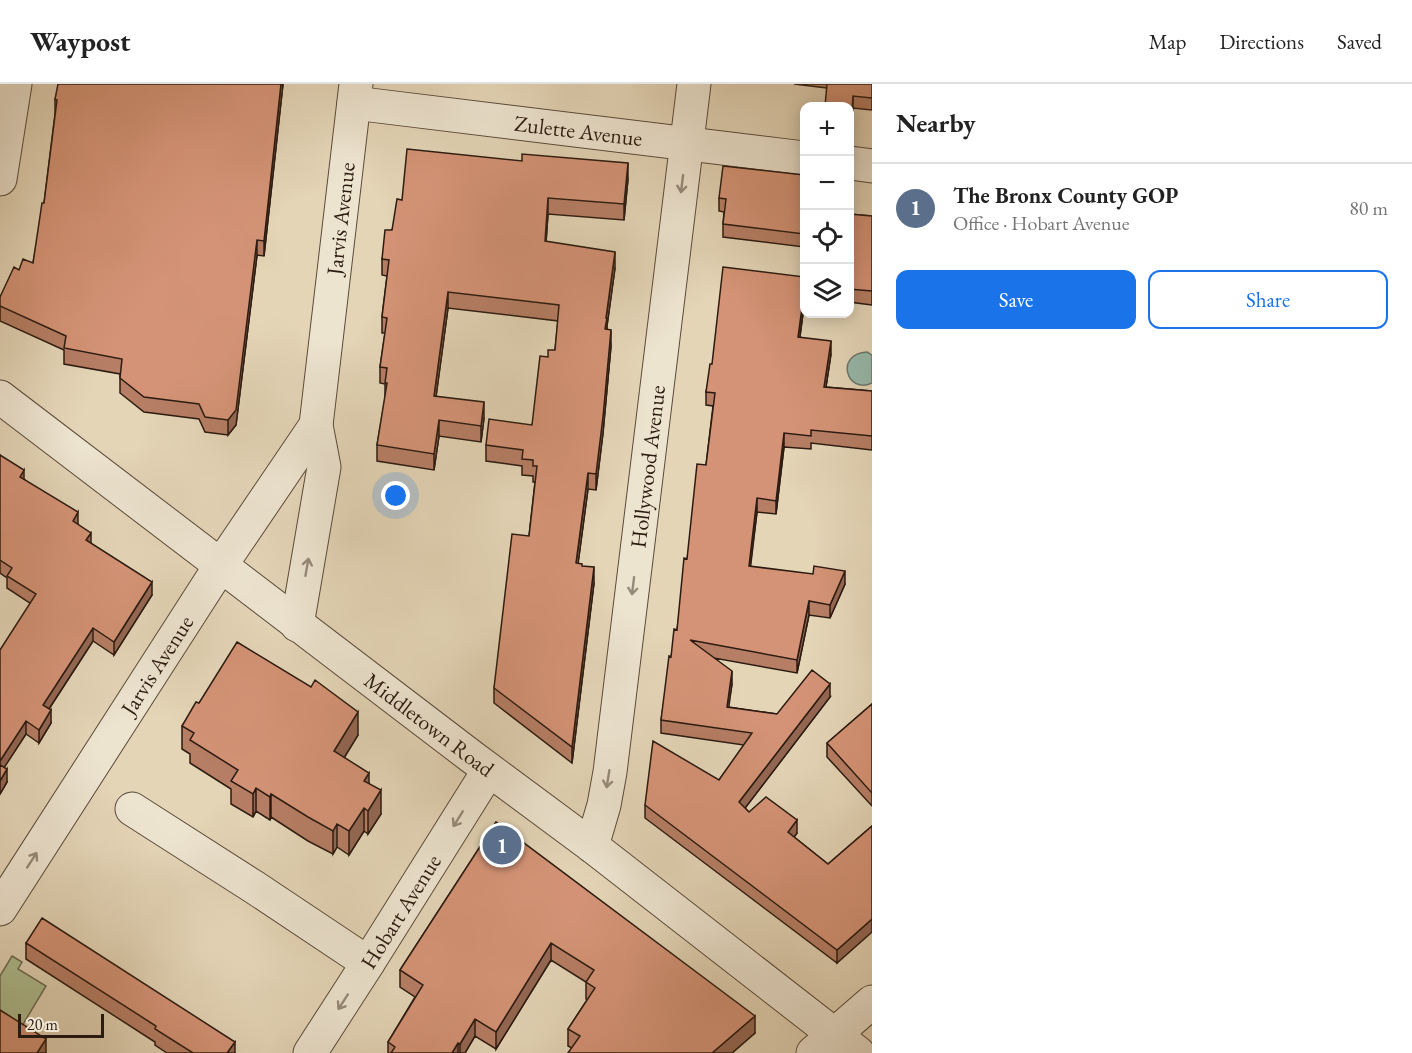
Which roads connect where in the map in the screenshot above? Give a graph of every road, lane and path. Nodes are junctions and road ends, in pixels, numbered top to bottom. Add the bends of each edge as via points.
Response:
1 (15, 84) edge
2 (694, 84) edge
3 (355, 93) edge
4 (687, 144) junction
5 (800, 158) edge
6 (854, 164) edge
7 (872, 166) edge
8 (0, 179) edge
9 (0, 397) edge
10 (316, 425) junction
11 (221, 565) junction
12 (297, 625) junction
13 (489, 770) junction
14 (132, 809) dead end
15 (592, 846) junction
16 (0, 909) edge
17 (368, 963) junction
18 (872, 1002) edge
19 (835, 1047) edge
20 (310, 1053) edge

1 - 8 street
2 - 4 street, Hollywood Avenue
3 - 4 street, Zulette Avenue
3 - 10 street, Jarvis Avenue
4 - 5 street, Zulette Avenue
4 -> 15 street, Hollywood Avenue via 609,772
6 - 7 street
9 - 11 street, Middletown Road
10 - 11 street, Jarvis Avenue
12 -> 10 street, Jarvis Avenue via 324,467
11 - 12 street, Middletown Road
16 -> 11 street, Jarvis Avenue
12 - 13 street, Middletown Road
13 - 15 street, Middletown Road
13 -> 17 street, Hobart Avenue
14 - 17 street
15 - 19 street, Middletown Road
17 -> 20 street, Hobart Avenue
18 - 19 street

